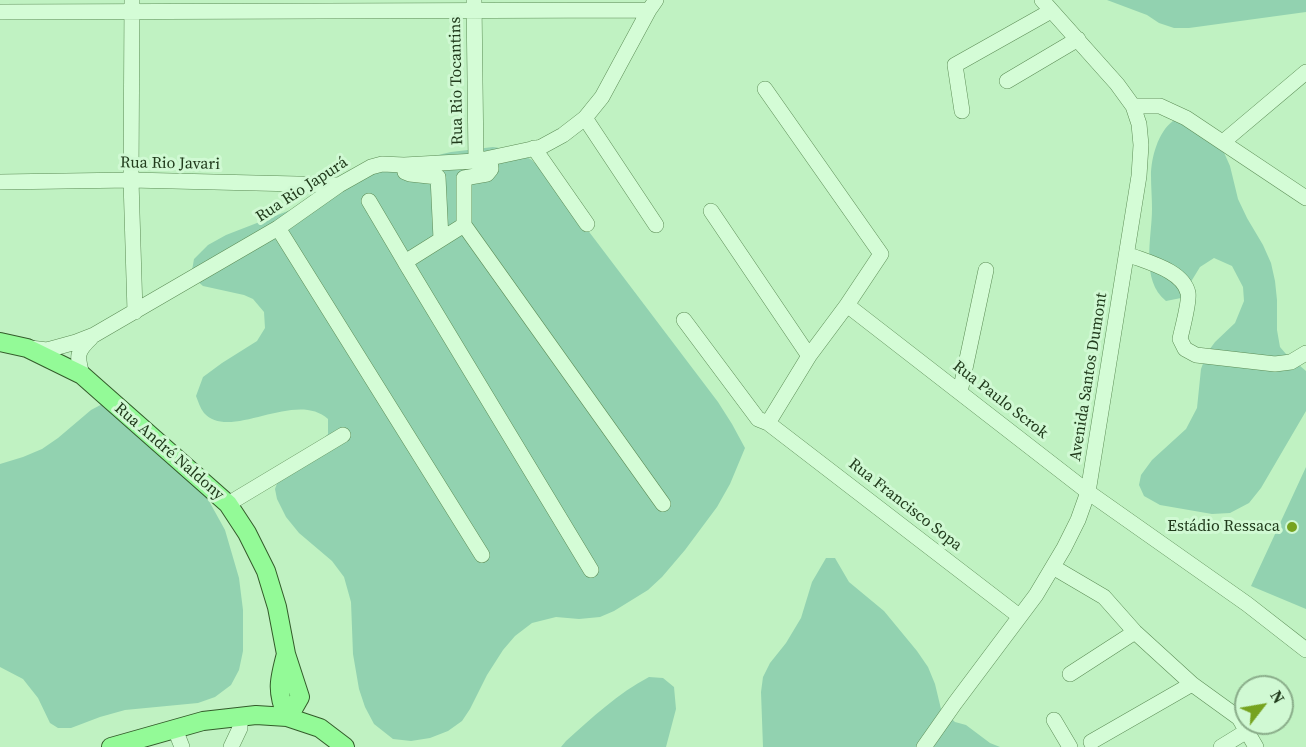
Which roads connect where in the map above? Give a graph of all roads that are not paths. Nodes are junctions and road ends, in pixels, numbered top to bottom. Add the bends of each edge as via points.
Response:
1 (132, 5) edge
2 (653, 5) edge
3 (474, 6) edge
4 (1046, 6) edge
5 (0, 12) edge
6 (1078, 39) junction
7 (1306, 72) edge
8 (1007, 81) dead end
9 (765, 89) dead end
10 (1133, 106) junction
11 (962, 111) dead end
12 (585, 118) junction
13 (1223, 142) junction
14 (534, 148) junction
15 (483, 160) junction
16 (404, 165) junction
17 (438, 177) junction
18 (464, 178) junction
19 (131, 180) junction
20 (0, 182) edge
21 (339, 185) junction
22 (1306, 198) edge
23 (369, 201) dead end
24 (711, 211) dead end
25 (587, 224) dead end
26 (464, 225) junction
27 (656, 225) dead end
28 (278, 228) junction
29 (441, 239) junction
30 (1127, 254) junction
31 (405, 262) junction
32 (986, 270) dead end
33 (847, 305) junction
34 (135, 312) junction
35 (684, 320) dead end
36 (94, 335) junction
37 (0, 342) edge
38 (27, 348) junction
39 (1306, 353) edge
40 (809, 356) junction
41 (82, 375) junction
42 (960, 392) junction
43 (768, 423) junction
44 (343, 435) dead end
45 (1088, 492) junction
46 (228, 504) junction
47 (663, 504) dead end
48 (482, 555) dead end
49 (1053, 567) junction
50 (591, 570) dead end
51 (1019, 616) junction
52 (1135, 632) junction
53 (1306, 650) edge
54 (286, 654) junction
55 (1070, 674) dead end
56 (1192, 684) junction
57 (279, 690) junction
58 (300, 696) junction
59 (1234, 714) edge
60 (248, 716) junction
61 (286, 717) junction
62 (1054, 720) dead end
63 (320, 728) junction
64 (175, 729) junction
65 (1240, 735) edge
66 (1091, 742) dead end
67 (338, 745) edge
68 (111, 747) edge
69 (182, 747) edge
70 (231, 747) edge
71 (924, 747) edge
72 (1070, 747) edge
73 (1221, 747) edge

1 - 3 street
1 - 5 street
1 - 19 street
2 - 3 street
2 - 12 street, Rua Rio Japurá via 602,97
3 - 15 street, Rua Rio Tocantins
4 - 6 street, Avenida Santos Dumont
4 - 11 street via 955,65
6 - 8 street
6 - 10 street, Avenida Santos Dumont
7 - 13 street
9 - 33 street via 881,254
10 - 13 street via 1160,106
10 - 30 street, Avenida Santos Dumont via 1141,145
12 - 14 street, Rua Rio Japurá via 563,135
12 - 27 street
13 - 22 street
14 - 15 street, Rua Rio Japurá
14 - 25 street
15 - 16 street, Rua Rio Japurá
15 - 18 street via 491,170 487,174
16 - 17 street via 410,174
16 - 21 street, Rua Rio Japurá via 371,167
17 - 18 street
17 - 29 street
18 - 26 street
19 - 20 street, Rua Rio Javari
19 - 21 street, Rua Rio Javari
19 - 34 street
21 - 28 street, Rua Rio Japurá
23 - 31 street
24 - 40 street
26 - 29 street
26 - 47 street
28 - 34 street, Rua Rio Japurá
28 - 48 street
29 - 31 street
30 - 39 street via 1174,273 1183,283 1188,295 1180,339 1185,349 1196,355 1275,364 1291,362
30 - 45 street, Avenida Santos Dumont
31 - 50 street
32 - 42 street
33 - 40 street
33 - 42 street, Rua Paulo Scrok
34 - 36 street, Rua Rio Japurá
35 - 43 street, Rua Francisco Sopa via 758,419
36 - 38 street, Rua Rio Japurá via 47,350
36 - 41 street, Rua Rio Japurá via 78,353
37 - 38 main road, Rua André Naldony
38 - 41 main road, Rua André Naldony
40 - 43 street
41 - 46 main road, Rua André Naldony
42 - 45 street, Rua Paulo Scrok
43 - 51 street, Rua Francisco Sopa
44 - 46 street
45 - 49 street, Avenida Santos Dumont
45 - 53 street, Rua Paulo Scrok
46 - 54 main road, Rua André Naldony via 248,533 266,571
49 - 51 street, Avenida Santos Dumont
49 - 52 street via 1104,597
51 - 71 street, Avenida Santos Dumont
52 - 55 street
52 - 56 street
54 - 57 main road, Rua André Naldony
54 - 58 main road, Rua André Naldony
56 - 59 street
56 - 66 street
57 - 60 main road via 271,701
57 - 61 main road, Rua André Naldony
58 - 61 main road
58 - 63 main road, Rua André Naldony
60 - 61 main road
60 - 64 main road
60 - 70 street
61 - 63 main road
62 - 72 street
63 - 67 main road
64 - 68 main road
64 - 69 street
65 - 73 street

